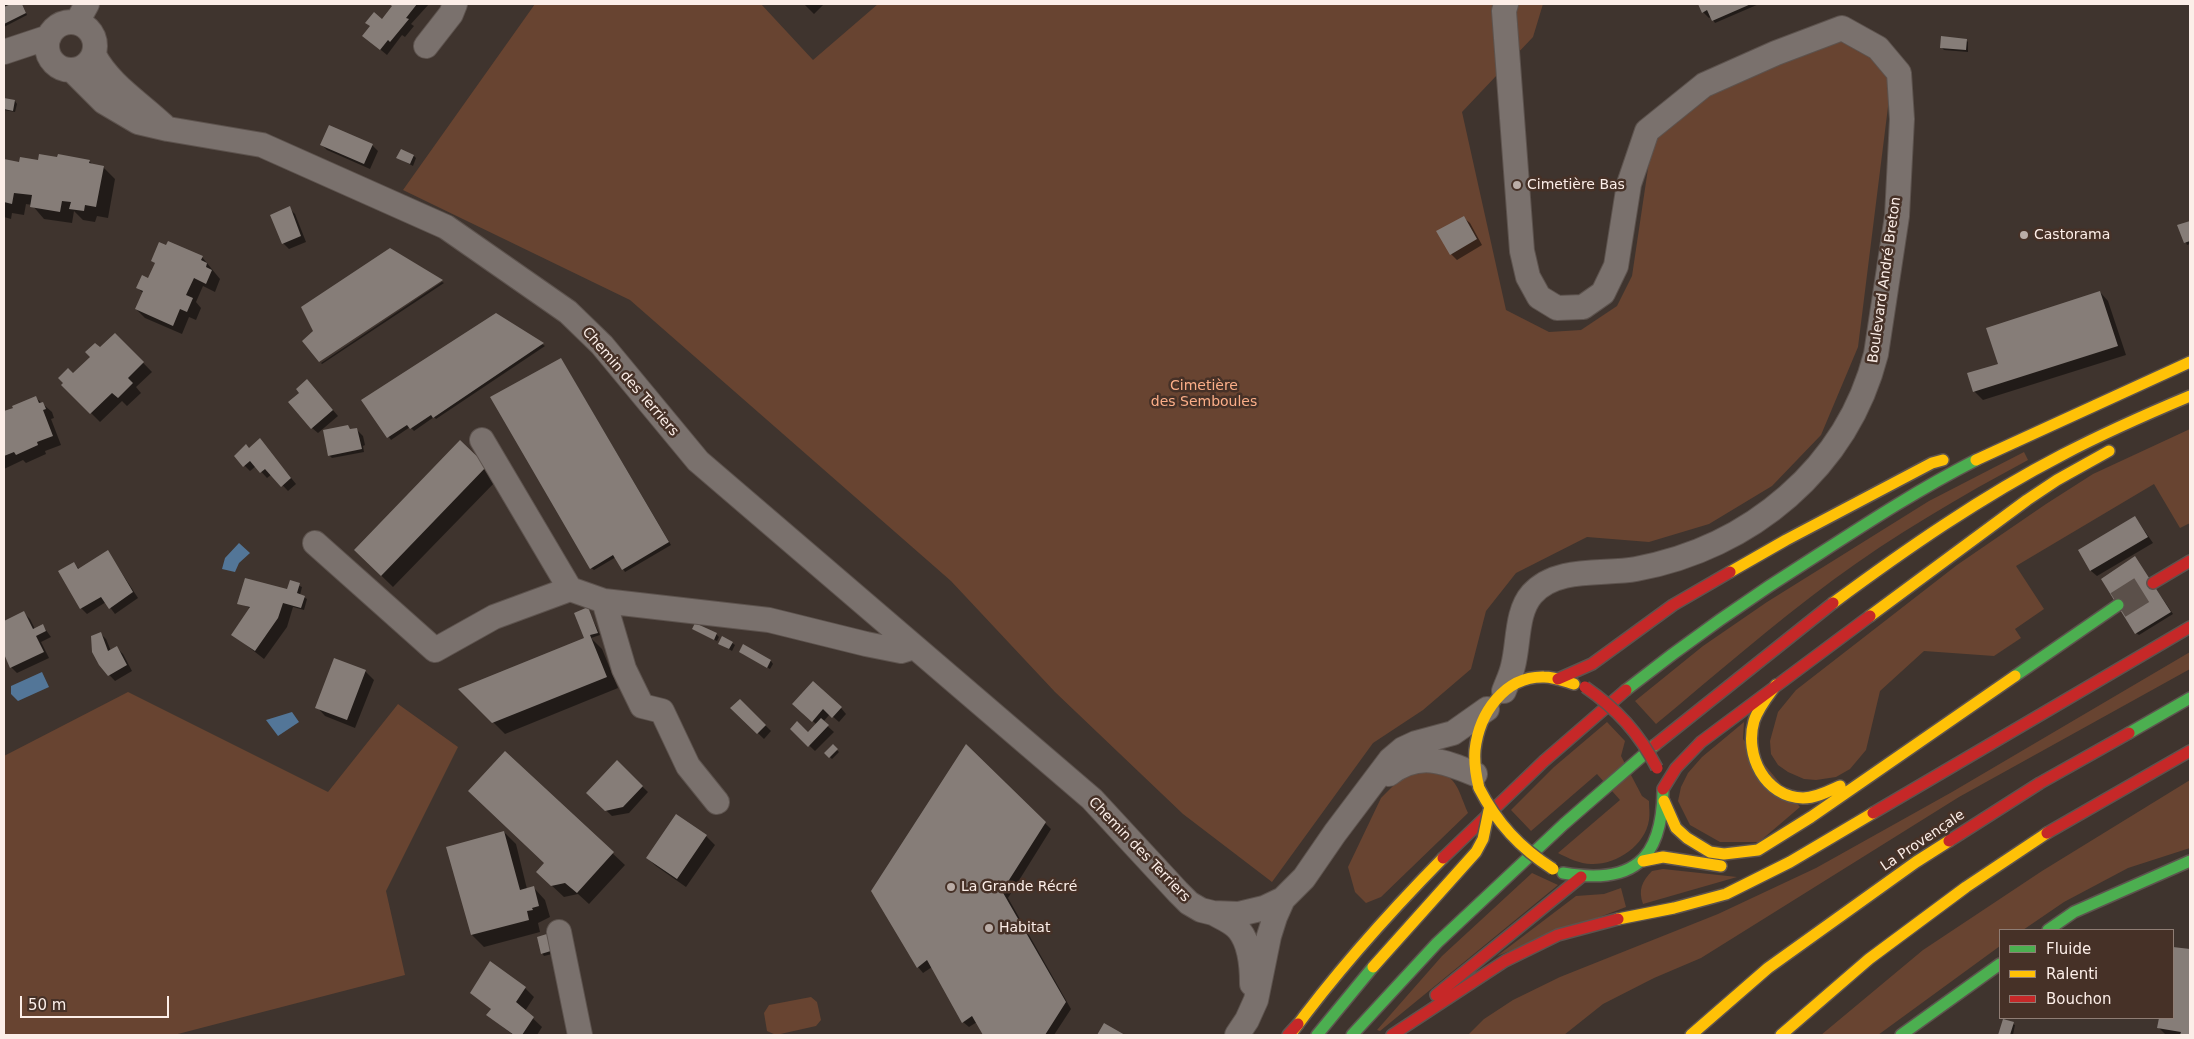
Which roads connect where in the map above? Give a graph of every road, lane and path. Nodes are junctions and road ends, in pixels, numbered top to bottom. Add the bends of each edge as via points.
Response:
1 (454, 4) edge
2 (1506, 4) edge
3 (82, 13) edge
4 (426, 46) dead end
5 (49, 47) junction
6 (4, 52) edge
7 (94, 55) junction
8 (4, 62) edge
9 (72, 70) junction
10 (168, 129) junction
11 (2190, 362) edge
12 (2190, 396) edge
13 (2045, 428) junction
14 (482, 440) dead end
15 (2117, 446) dead end
16 (314, 543) dead end
17 (2190, 561) edge
18 (2153, 583) tunnel mouth
19 (570, 589) junction
20 (604, 601) junction
21 (2118, 606) tunnel mouth
22 (2190, 627) edge
23 (1520, 628) junction
24 (914, 647) junction
25 (1549, 678) junction
26 (1776, 686) junction
27 (1504, 691) junction
28 (2190, 698) edge
29 (1487, 709) junction
30 (1916, 744) junction
31 (2190, 752) edge
32 (1477, 781) junction
33 (1664, 795) junction
34 (1362, 796) junction
35 (717, 802) dead end
36 (1489, 810) junction
37 (1849, 826) junction
38 (1772, 858) dead end
39 (1643, 861) junction
40 (2190, 861) edge
41 (1732, 866) dead end
42 (1581, 877) junction
43 (1274, 904) junction
44 (1213, 913) junction
45 (2049, 929) edge
46 (1240, 931) junction
47 (559, 932) dead end
48 (1999, 965) edge
49 (1242, 1028) edge
50 (580, 1035) edge
51 (1289, 1035) edge
52 (1317, 1035) edge
53 (1352, 1035) edge
54 (1391, 1035) edge
55 (1691, 1035) edge
56 (1781, 1035) edge
57 (1901, 1035) edge

1 - 4 street via 451,14
2 - 23 street, Boulevard André Breton via 1522,251 1528,277 1540,297 1557,308 1583,307 1603,293 1616,266 1628,184 1647,131 1704,86 1776,53 1842,28 1878,48 1899,73 1902,119 1897,216 1876,354 1858,404 1831,450 1792,494 1759,520 1707,548 1637,569 1569,575 1548,582 1532,594 1522,612
3 - 5 street via 52,31
3 - 7 street via 84,25 95,42
5 - 6 street
5 - 8 street
5 - 9 street via 59,67
7 - 9 street via 81,68
7 - 10 street via 100,67 117,85
9 - 10 street, Chemin des Terriers via 104,102 138,122
10 - 24 street, Chemin des Terriers via 262,145 454,232 568,312 602,345 698,461
11 - 13 main road
12 - 53 main road via 2047,461 1941,527 1821,611 1628,766 1414,966
13 - 25 main road via 1932,463 1786,540 1673,605 1592,664
13 - 51 main road via 1992,452 1855,530 1756,594 1646,674 1533,770 1470,831 1356,951
14 - 19 street
15 - 26 main road via 2027,500
16 - 19 street via 434,650 494,618
17 - 18 main road
19 - 20 street
20 - 24 street via 769,620 866,644 901,650
20 - 35 street via 624,669 642,706 662,711 688,766
21 - 30 main road
22 - 37 main road
23 - 25 street via 1529,653
23 - 27 street, Boulevard André Breton via 1513,669
24 - 44 street, Chemin des Terriers via 1092,799 1188,903
25 - 27 main road via 1517,682
25 - 33 main road, bridge via 1585,687 1625,717 1648,748
26 - 30 main road via 1759,709 1753,724 1751,751 1755,766 1767,782 1784,793 1801,798 1820,795
26 - 33 main road via 1682,758 1670,775
27 - 29 main road
28 - 55 main road, La Provençale via 2040,783 1916,862 1768,968
29 - 32 main road via 1476,746
29 - 34 street via 1452,733 1403,749 1390,760
30 - 33 main road via 1772,843 1751,851 1724,854 1698,846 1676,828
31 - 56 main road via 2067,820 1966,887 1869,959
32 - 34 street via 1432,760 1415,761 1403,764
32 - 36 main road, bridge
33 - 39 main road via 1662,824 1656,843
34 - 43 street via 1304,878
36 - 42 main road, bridge via 1501,827 1532,857 1553,869
36 - 52 main road, bridge via 1483,840 1476,852
37 - 38 main road
37 - 54 main road via 1790,862 1726,894 1558,935 1505,961
39 - 41 main road via 1663,857
39 - 42 main road via 1622,873 1601,878
40 - 45 main road via 2074,912
42 - 54 main road
43 - 44 street, Chemin des Terriers via 1239,914
43 - 46 street via 1253,915
43 - 49 street via 1275,917 1256,1000
44 - 46 street
46 - 49 street via 1250,955 1252,978 1252,993
47 - 50 street
48 - 57 main road

